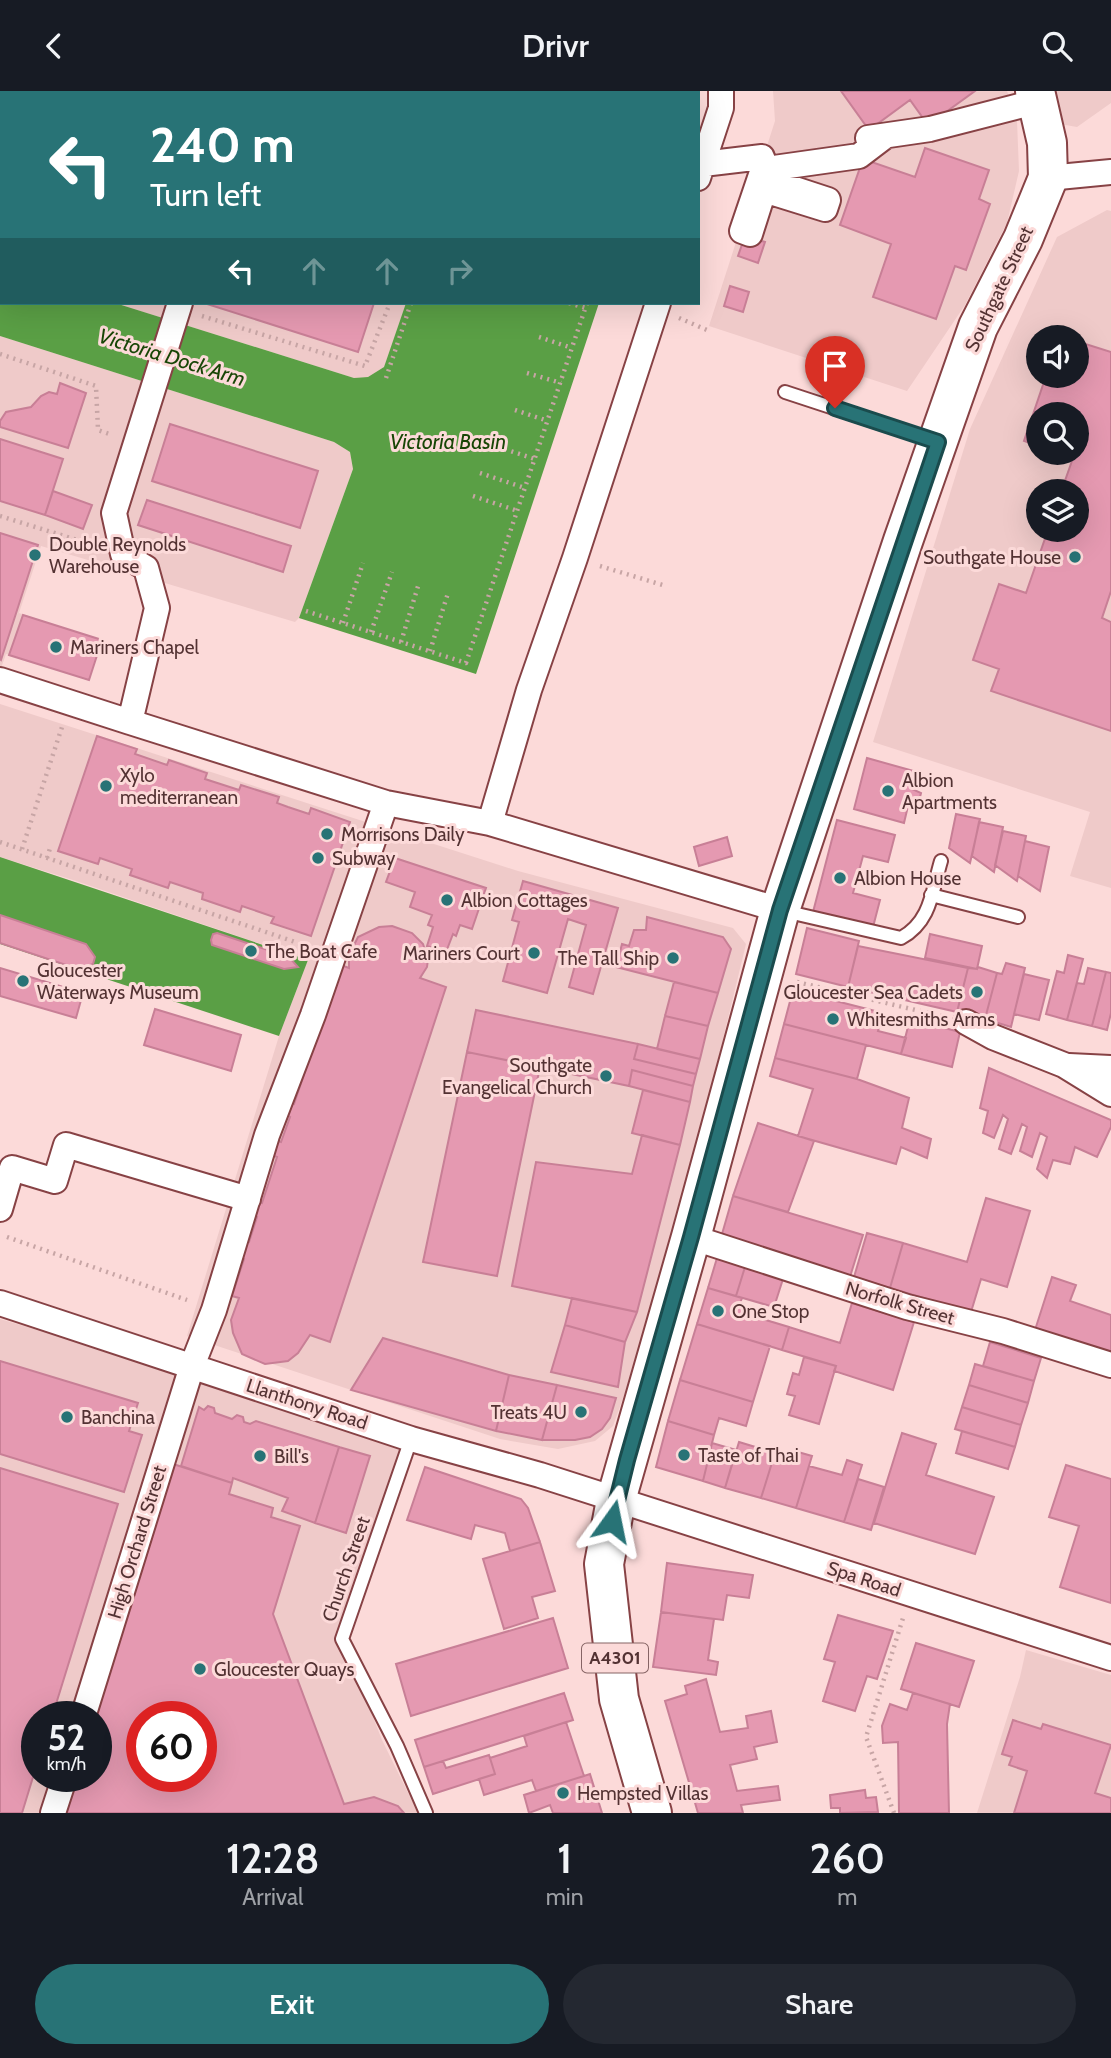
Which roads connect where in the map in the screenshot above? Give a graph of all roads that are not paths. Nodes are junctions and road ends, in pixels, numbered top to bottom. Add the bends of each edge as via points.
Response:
1 (1037, 96) edge
2 (721, 100) edge
3 (700, 171) edge
4 (1111, 172) edge
5 (1048, 179) junction
6 (657, 305) edge
7 (178, 309) edge
8 (785, 392) dead end
9 (938, 442) junction
10 (0, 680) edge
11 (130, 722) junction
12 (386, 803) junction
13 (490, 823) junction
14 (941, 861) dead end
15 (932, 895) junction
16 (780, 910) junction
17 (1018, 917) dead end
18 (966, 1022) road end
19 (1064, 1065) junction
20 (1111, 1068) edge
21 (1111, 1094) edge
22 (248, 1199) junction
23 (0, 1209) edge
24 (691, 1237) junction
25 (0, 1303) edge
26 (1111, 1365) edge
27 (192, 1366) junction
28 (411, 1439) junction
29 (616, 1500) junction
30 (1111, 1658) edge
31 (88, 1701) edge
32 (60, 1792) edge
33 (53, 1813) edge
34 (426, 1813) edge
35 (652, 1813) edge

1 - 3 street via 930,129 875,137 859,156 775,168 770,181 828,199 824,209 764,190 750,234 742,231 764,166 762,157
1 - 5 main road, A4301 via 1047,143
2 - 3 street
4 - 5 street
5 - 9 main road, Southgate Street / A4301 via 978,327
6 - 13 street via 529,690
7 - 11 street via 114,513 123,554 146,568 157,608
8 - 9 lane
9 - 16 main road, Southgate Street / A4301
10 - 11 street
11 - 12 street
12 - 13 street
12 - 22 street, High Orchard Street
13 - 16 street
14 - 15 lane
15 - 16 lane via 924,919 901,938
15 - 17 lane
16 - 24 main road, Southgate Street / A4301
18 - 19 street
19 - 20 street
19 - 21 street
22 - 23 street via 66,1145 55,1181 12,1168
22 - 27 street, High Orchard Street
24 - 26 street, Norfolk Street via 907,1307
24 - 29 main road, Southgate Street / A4301
25 - 27 street, Llanthony Road
27 - 28 street, Llanthony Road
27 - 31 street, High Orchard Street
28 - 29 street, Llanthony Road
28 - 34 lane, Church Street via 342,1639
29 - 30 street, Spa Road
29 - 35 main road, Southgate Street / A4301 via 604,1564 619,1699
32 - 33 street

